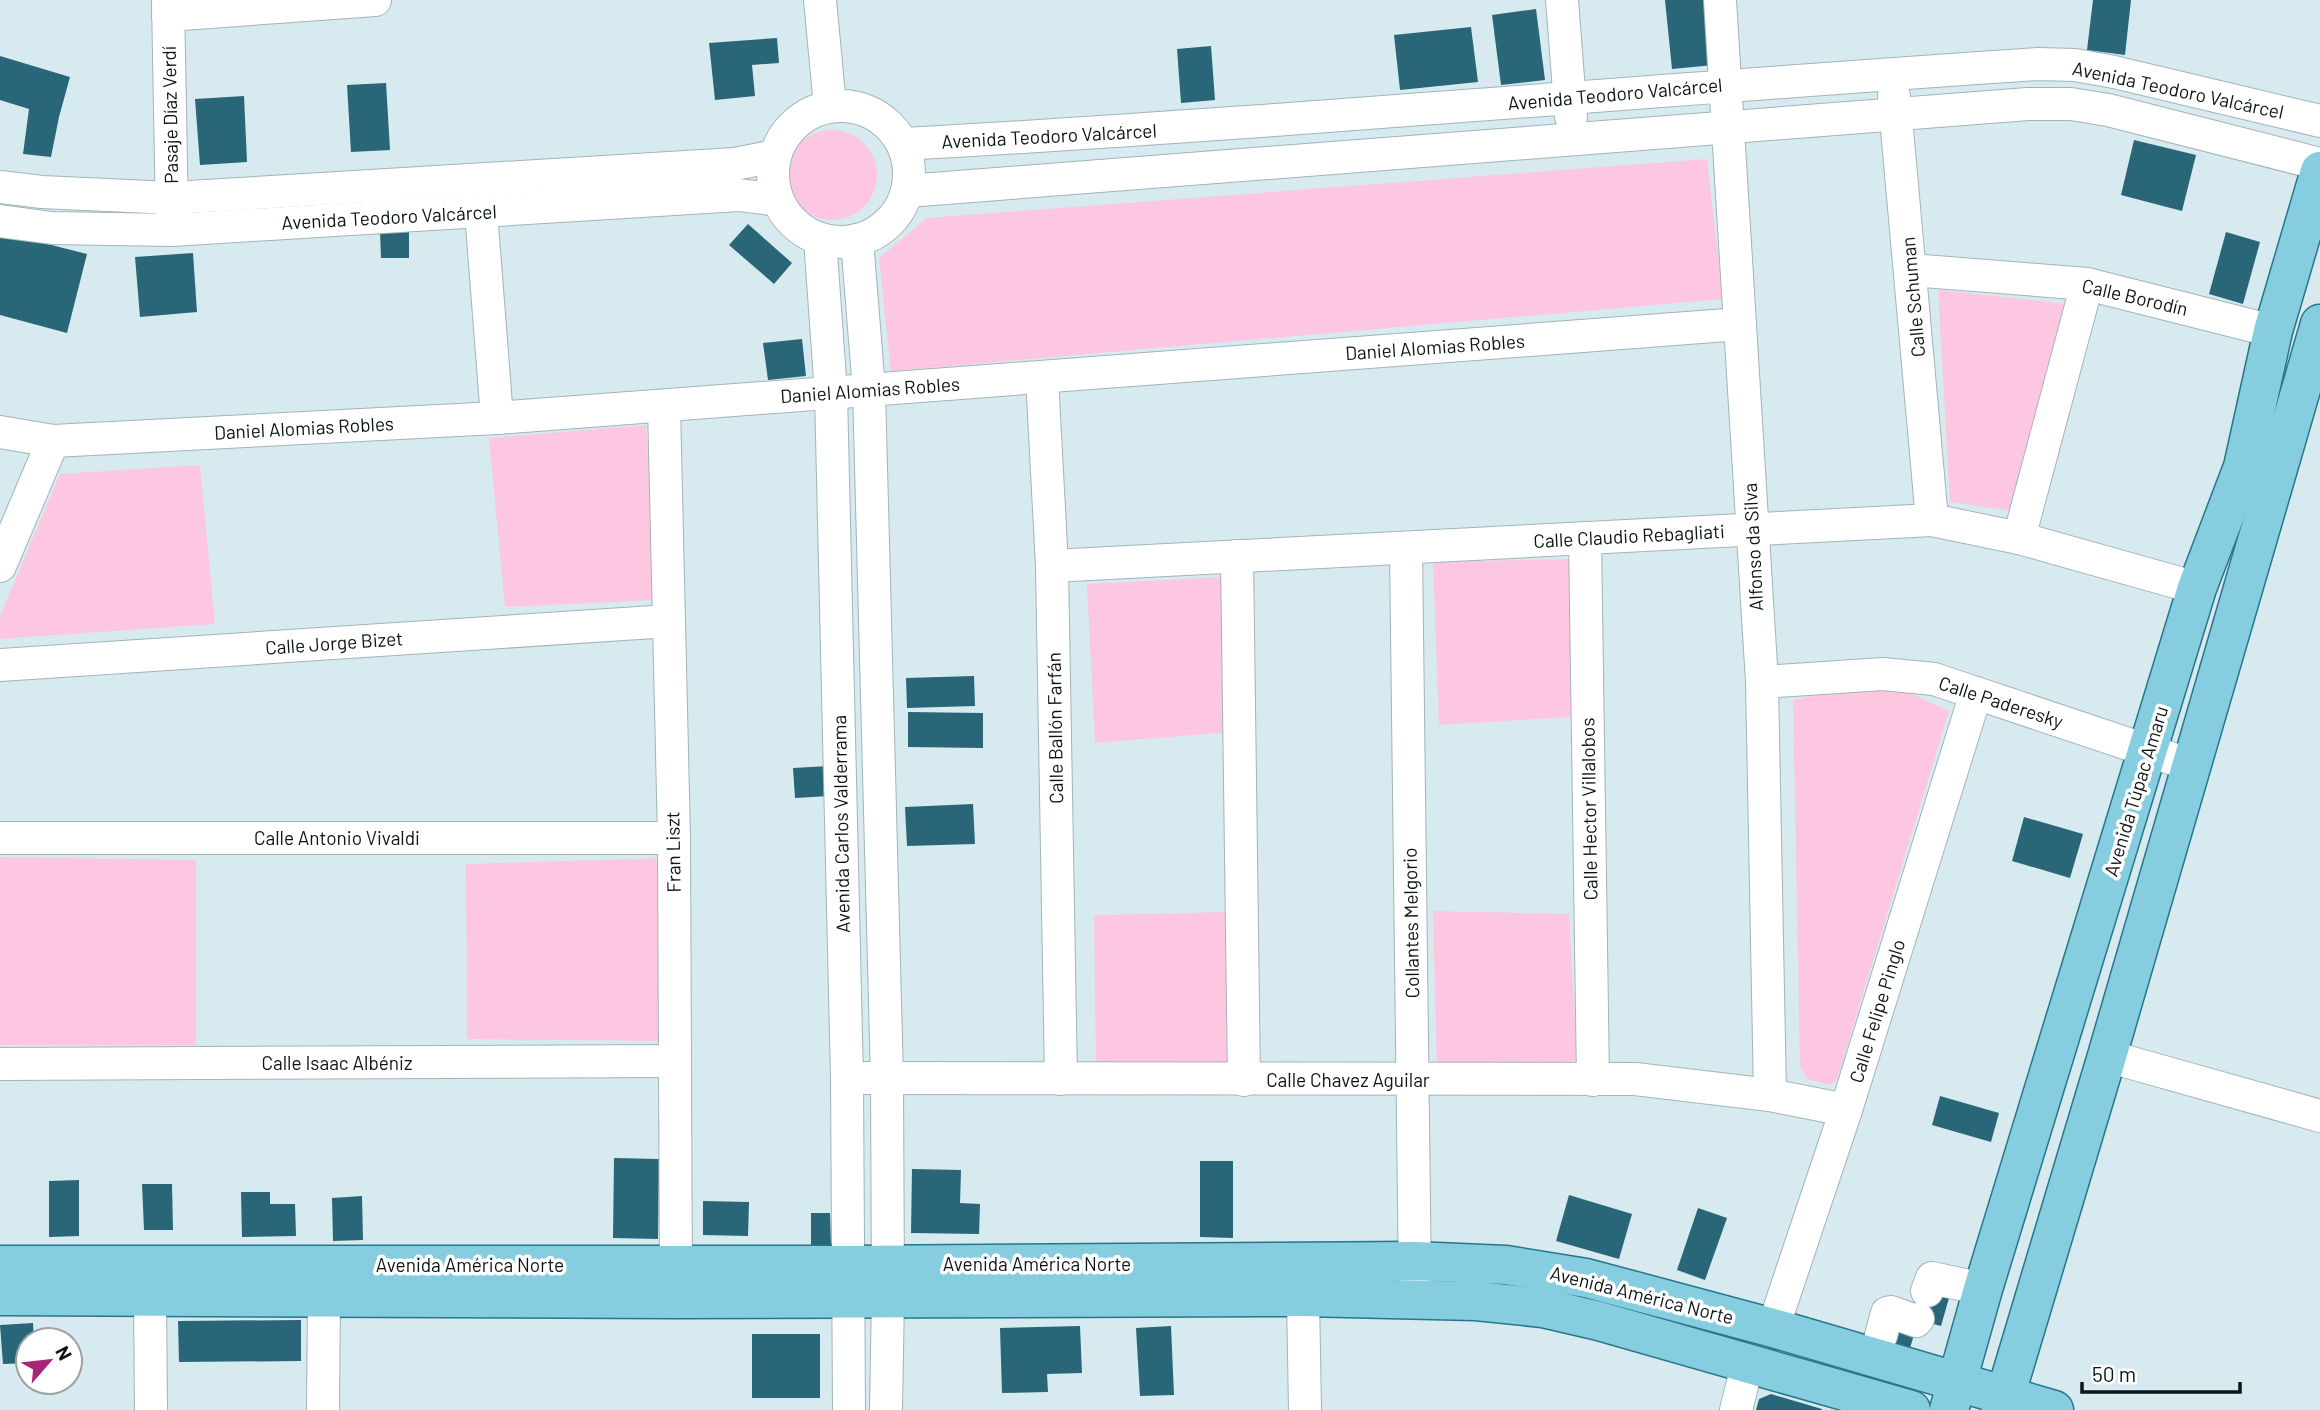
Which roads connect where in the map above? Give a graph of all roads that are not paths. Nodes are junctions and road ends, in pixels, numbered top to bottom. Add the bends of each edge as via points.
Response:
1 (375, 0) edge
2 (820, 0) edge
3 (1562, 0) edge
4 (1720, 0) edge
5 (168, 8) edge
6 (1893, 73) junction
7 (1725, 85) junction
8 (1569, 97) junction
9 (830, 106) junction
10 (1896, 115) junction
11 (2320, 121) edge
12 (1728, 128) junction
13 (1150, 130) junction
14 (1573, 140) junction
15 (904, 144) junction
16 (775, 156) junction
17 (2320, 164) edge
18 (1155, 172) junction
19 (2320, 172) edge
20 (0, 187) edge
21 (907, 191) junction
22 (172, 198) junction
23 (779, 200) junction
24 (481, 212) junction
25 (0, 221) edge
26 (173, 230) junction
27 (820, 239) junction
28 (857, 240) junction
29 (1911, 270) junction
30 (2087, 284) junction
31 (1740, 324) junction
32 (2320, 324) edge
33 (2273, 331) junction
34 (1042, 377) junction
35 (869, 390) junction
36 (831, 393) junction
37 (664, 405) junction
38 (497, 418) junction
39 (0, 432) edge
40 (53, 441) junction
41 (1932, 520) junction
42 (1752, 529) junction
43 (1585, 538) junction
44 (2020, 538) junction
45 (1406, 548) junction
46 (1237, 556) junction
47 (0, 566) edge
48 (1052, 566) junction
49 (2197, 588) junction
50 (669, 621) junction
51 (0, 665) edge
52 (1762, 682) junction
53 (1976, 693) junction
54 (2149, 751) junction
55 (2191, 765) junction
56 (0, 838) edge
57 (674, 838) junction
58 (2107, 1056) junction
59 (674, 1061) junction
60 (0, 1064) edge
61 (887, 1078) junction
62 (847, 1079) junction
63 (1061, 1079) junction
64 (1244, 1080) junction
65 (1593, 1080) junction
66 (1413, 1081) junction
67 (1770, 1095) junction
68 (1846, 1110) junction
69 (2320, 1116) edge
70 (0, 1265) edge
71 (1415, 1279) junction
72 (676, 1281) junction
73 (849, 1281) junction
74 (888, 1281) junction
75 (0, 1296) edge
76 (150, 1296) junction
77 (324, 1296) junction
78 (1303, 1297) junction
79 (1979, 1306) junction
80 (1773, 1328) junction
81 (2021, 1340) junction
82 (1875, 1358) junction
83 (1748, 1362) junction
84 (1867, 1396) junction
85 (1953, 1396) edge
86 (2003, 1403) edge
87 (151, 1410) edge
88 (323, 1410) edge
89 (849, 1410) edge
90 (886, 1410) edge
91 (1305, 1410) edge
92 (1736, 1410) edge
93 (1911, 1410) edge
94 (2054, 1410) edge

1 - 5 street
2 - 9 street
3 - 8 street
4 - 7 street, Alfonso da Silva
5 - 22 street, Pasaje Díaz Verdí
6 - 7 street, Avenida Teodoro Valcárcel
6 - 10 street, Calle Schuman
6 - 11 street, Avenida Teodoro Valcárcel via 2075,65
7 - 8 street, Avenida Teodoro Valcárcel
7 - 12 street, Alfonso da Silva
8 - 13 street, Avenida Teodoro Valcárcel
8 - 14 street
9 - 15 street via 874,114
9 - 16 street via 796,123
10 - 12 street, Avenida Teodoro Valcárcel
10 - 17 street, Avenida Teodoro Valcárcel via 2071,104
10 - 29 street, Calle Schuman
12 - 14 street, Avenida Teodoro Valcárcel
12 - 31 street, Alfonso da Silva
13 - 15 street, Avenida Teodoro Valcárcel
13 - 18 street
14 - 18 street, Avenida Teodoro Valcárcel
15 - 21 street via 909,166
16 - 22 street, Avenida Teodoro Valcárcel via 735,164
16 - 23 street
18 - 21 street, Avenida Teodoro Valcárcel
19 - 33 main road, Avenida Túpac Amaru
20 - 22 street, Avenida Teodoro Valcárcel
21 - 28 street via 888,223
22 - 26 street, Pasaje Díaz Verdí
23 - 24 street, Avenida Teodoro Valcárcel via 739,195
23 - 27 street via 803,230
24 - 26 street, Avenida Teodoro Valcárcel
24 - 38 street
25 - 26 street, Avenida Teodoro Valcárcel via 52,228
27 - 28 street
27 - 36 street, Avenida Carlos Valderrama
28 - 35 street, Avenida Carlos Valderrama
29 - 30 street, Calle Borodín
29 - 41 street, Calle Schuman
30 - 33 street, Calle Borodín
30 - 44 street
31 - 34 street, Daniel Alomias Robles
31 - 42 street, Alfonso da Silva
32 - 55 main road
33 - 49 main road, Avenida Túpac Amaru via 2243,467
34 - 35 street, Daniel Alomias Robles
34 - 48 street, Calle Ballón Farfán
35 - 36 street, Daniel Alomias Robles
35 - 61 street, Avenida Carlos Valderrama
36 - 37 street, Daniel Alomias Robles
36 - 62 street, Avenida Carlos Valderrama
37 - 38 street, Daniel Alomias Robles
37 - 50 street, Fran Liszt
38 - 40 street, Daniel Alomias Robles
39 - 40 street, Daniel Alomias Robles
40 - 47 street
41 - 42 street, Calle Claudio Rebagliati
41 - 44 street, Calle Claudio Rebagliati
42 - 43 street, Calle Claudio Rebagliati
42 - 52 street, Alfonso da Silva
43 - 45 street, Calle Claudio Rebagliati
43 - 65 street, Calle Hector Villalobos
44 - 49 street, Calle Claudio Rebagliati
45 - 46 street, Calle Claudio Rebagliati
45 - 66 street, Collantes Melgorio
46 - 48 street, Calle Claudio Rebagliati
46 - 64 street
48 - 63 street, Calle Ballón Farfán
49 - 54 main road, Avenida Túpac Amaru
50 - 51 street, Calle Jorge Bizet
50 - 57 street, Fran Liszt
52 - 53 street, Calle Paderesky via 1884,674 1934,679
52 - 67 street, Alfonso da Silva
53 - 54 street, Calle Paderesky
53 - 68 street, Calle Felipe Pinglo
54 - 55 street, Calle Paderesky
54 - 79 main road, Avenida Túpac Amaru
55 - 58 main road
56 - 57 street, Calle Antonio Vivaldi
57 - 59 street, Fran Liszt
58 - 69 street
58 - 81 main road
59 - 60 street, Calle Isaac Albéniz
59 - 72 street, Fran Liszt
61 - 62 street, Calle Chavez Aguilar
61 - 63 street, Calle Chavez Aguilar
61 - 74 street, Avenida Carlos Valderrama
62 - 73 street, Avenida Carlos Valderrama
63 - 64 street, Calle Chavez Aguilar
64 - 66 street, Calle Chavez Aguilar
65 - 66 street, Calle Chavez Aguilar
65 - 67 street, Calle Chavez Aguilar via 1635,1079
66 - 71 street, Collantes Melgorio
67 - 68 street, Calle Chavez Aguilar
68 - 80 street, Calle Felipe Pinglo
70 - 72 main road, Avenida América Norte
71 - 74 main road, Avenida América Norte
71 - 78 main road, Avenida América Norte
71 - 80 main road, Avenida América Norte via 1506,1265 1586,1278
71 - 83 main road, Avenida América Norte via 1476,1301 1543,1308
72 - 73 main road, Avenida América Norte
72 - 77 main road, Avenida América Norte
73 - 74 main road, Avenida América Norte
73 - 89 street, Avenida Carlos Valderrama
74 - 78 main road, Avenida América Norte
74 - 90 street, Avenida Carlos Valderrama
75 - 76 main road, Avenida América Norte
76 - 77 main road, Avenida América Norte
76 - 87 street
77 - 88 street
78 - 91 street
79 - 81 main road
79 - 82 street via 1932,1278 1916,1321 1887,1313
79 - 85 main road, Avenida Túpac Amaru
80 - 82 main road, Avenida América Norte
81 - 86 main road
82 - 84 main road
82 - 85 main road, Avenida América Norte
83 - 84 main road, Avenida América Norte
83 - 92 street
84 - 93 main road, Avenida América Norte
85 - 86 main road, Avenida América Norte
86 - 94 main road, Avenida América Norte

